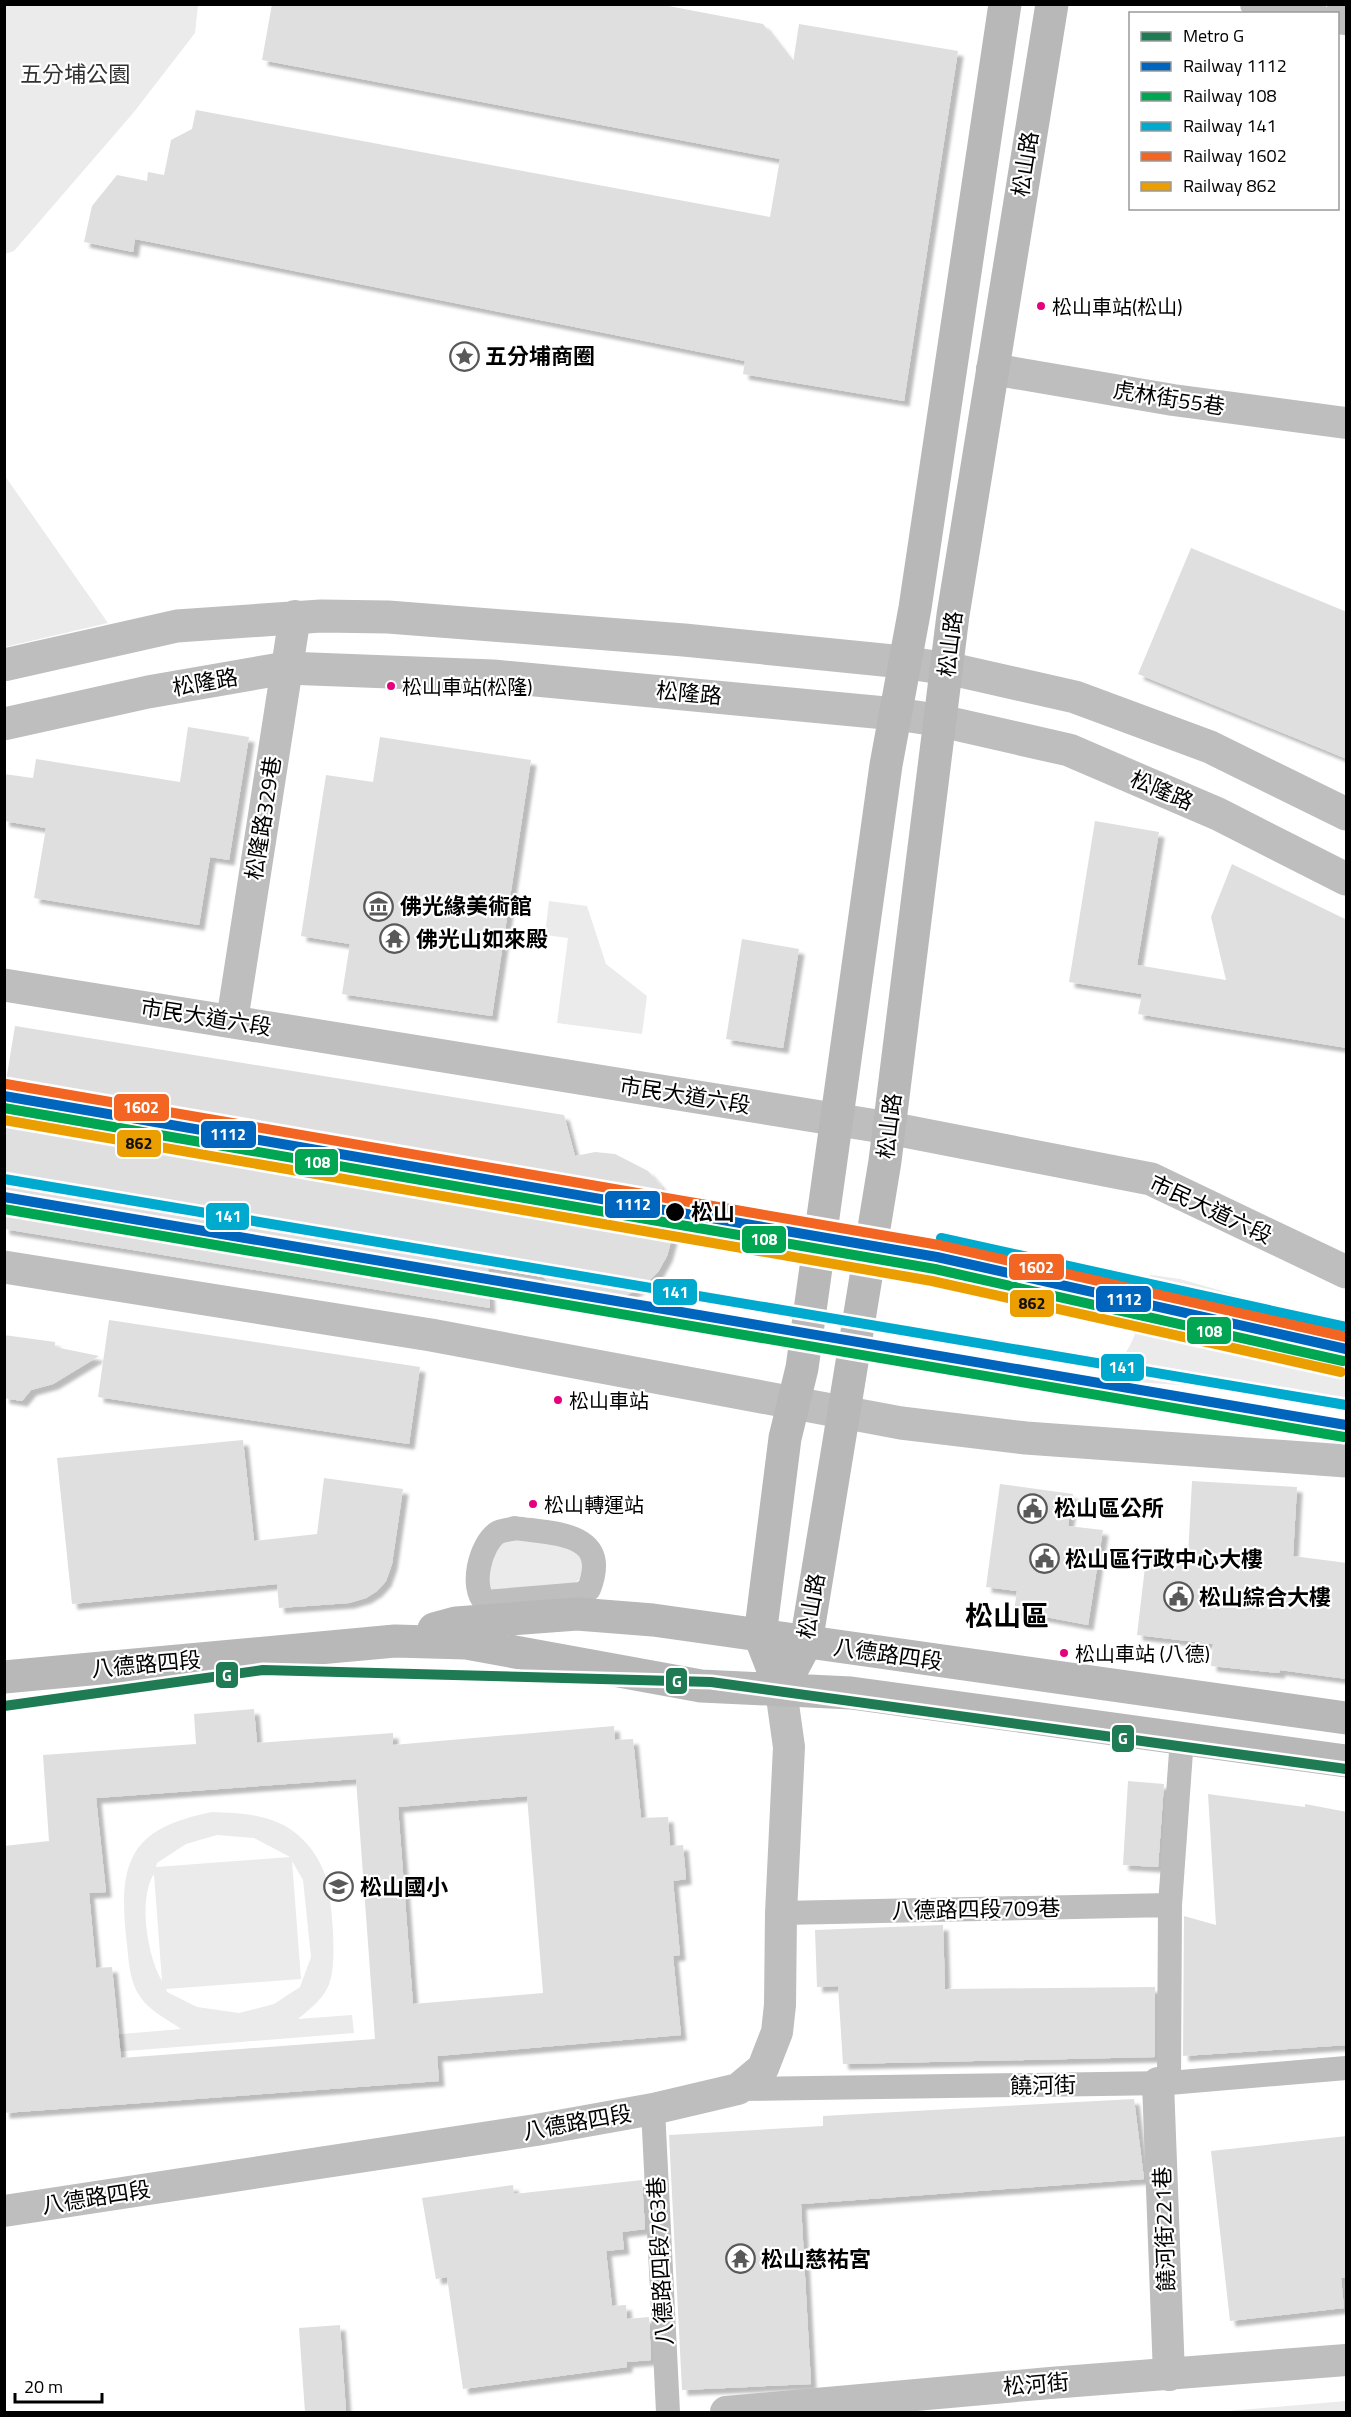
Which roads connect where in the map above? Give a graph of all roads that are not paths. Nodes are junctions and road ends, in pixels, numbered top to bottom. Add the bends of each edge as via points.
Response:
1 (1005, 4) edge
2 (1052, 4) edge
3 (1256, 4) edge
4 (1301, 12) edge
5 (992, 369) junction
6 (1347, 423) edge
7 (295, 616) junction
8 (906, 663) junction
9 (4, 665) edge
10 (286, 668) junction
11 (947, 668) junction
12 (896, 714) junction
13 (940, 721) junction
14 (4, 724) edge
15 (1347, 814) edge
16 (1347, 879) edge
17 (4, 985) edge
18 (232, 1021) junction
19 (838, 1120) junction
20 (889, 1128) junction
21 (4, 1267) edge
22 (1347, 1272) edge
23 (794, 1402) junction
24 (842, 1413) junction
25 (1347, 1461) edge
26 (581, 1594) joint
27 (759, 1636) junction
28 (395, 1641) junction
29 (806, 1643) junction
30 (4, 1677) edge
31 (781, 1690) junction
32 (1347, 1718) edge
33 (1182, 1738) junction
34 (1347, 1761) edge
35 (1170, 1905) junction
36 (781, 1914) junction
37 (1347, 2068) edge
38 (1164, 2083) junction
39 (738, 2089) junction
40 (653, 2109) junction
41 (4, 2211) edge
42 (1347, 2360) edge
43 (1169, 2374) junction
44 (668, 2412) edge
45 (726, 2412) edge

1 - 8 main road, 松山路
2 - 5 main road, 松山路
3 - 4 street
5 - 6 street, 虎林街55巷 via 1173,400
5 - 11 main road, 松山路
7 - 8 street via 424,619
7 - 9 street via 177,626
7 - 10 street, 松隆路329巷
8 - 11 street
8 - 12 main road, 松山路
10 - 12 street, 松隆路 via 493,676
10 - 14 street, 松隆路 via 148,692
10 - 18 street, 松隆路329巷
11 - 13 main road, 松山路
11 - 15 street via 1097,705 1209,747
12 - 13 street, 松隆路
12 - 19 main road, 松山路
13 - 16 street, 松隆路 via 1069,750 1218,814
13 - 20 main road, 松山路
17 - 18 street, 市民大道六段
18 - 19 street, 市民大道六段
19 - 20 street, 市民大道六段
19 - 23 main road, 松山路
20 - 22 street, 市民大道六段 via 1151,1179
20 - 24 main road, 松山路
21 - 23 street via 431,1335
23 - 24 street
23 - 27 main road, 松山路 via 785,1438
24 - 25 street via 1026,1438
24 - 29 main road, 松山路
26 - 26 street via 485,1602 478,1589 481,1557 498,1532 515,1528 572,1536 592,1554 595,1565 589,1589
27 - 28 main road, 八德路四段 via 653,1620 577,1614 456,1623
27 - 29 main road, 八德路四段
27 - 31 main road, 松山路
28 - 30 main road, 八德路四段
28 - 31 main road, 八德路四段 via 466,1642 701,1686
29 - 31 main road, 松山路
29 - 32 main road, 八德路四段
31 - 33 main road, 八德路四段 via 851,1693
31 - 36 street, 八德路四段 via 789,1747
33 - 34 main road, 八德路四段
33 - 35 street
35 - 36 street, 八德路四段709巷
35 - 38 street
36 - 39 street, 八德路四段 via 777,2032 763,2068
37 - 38 street, 饒河街
38 - 39 street, 饒河街
38 - 43 street, 饒河街221巷
39 - 40 street, 八德路四段
40 - 41 street, 八德路四段
40 - 44 street, 八德路四段763巷
42 - 43 street, 松河街
43 - 45 street, 松河街

